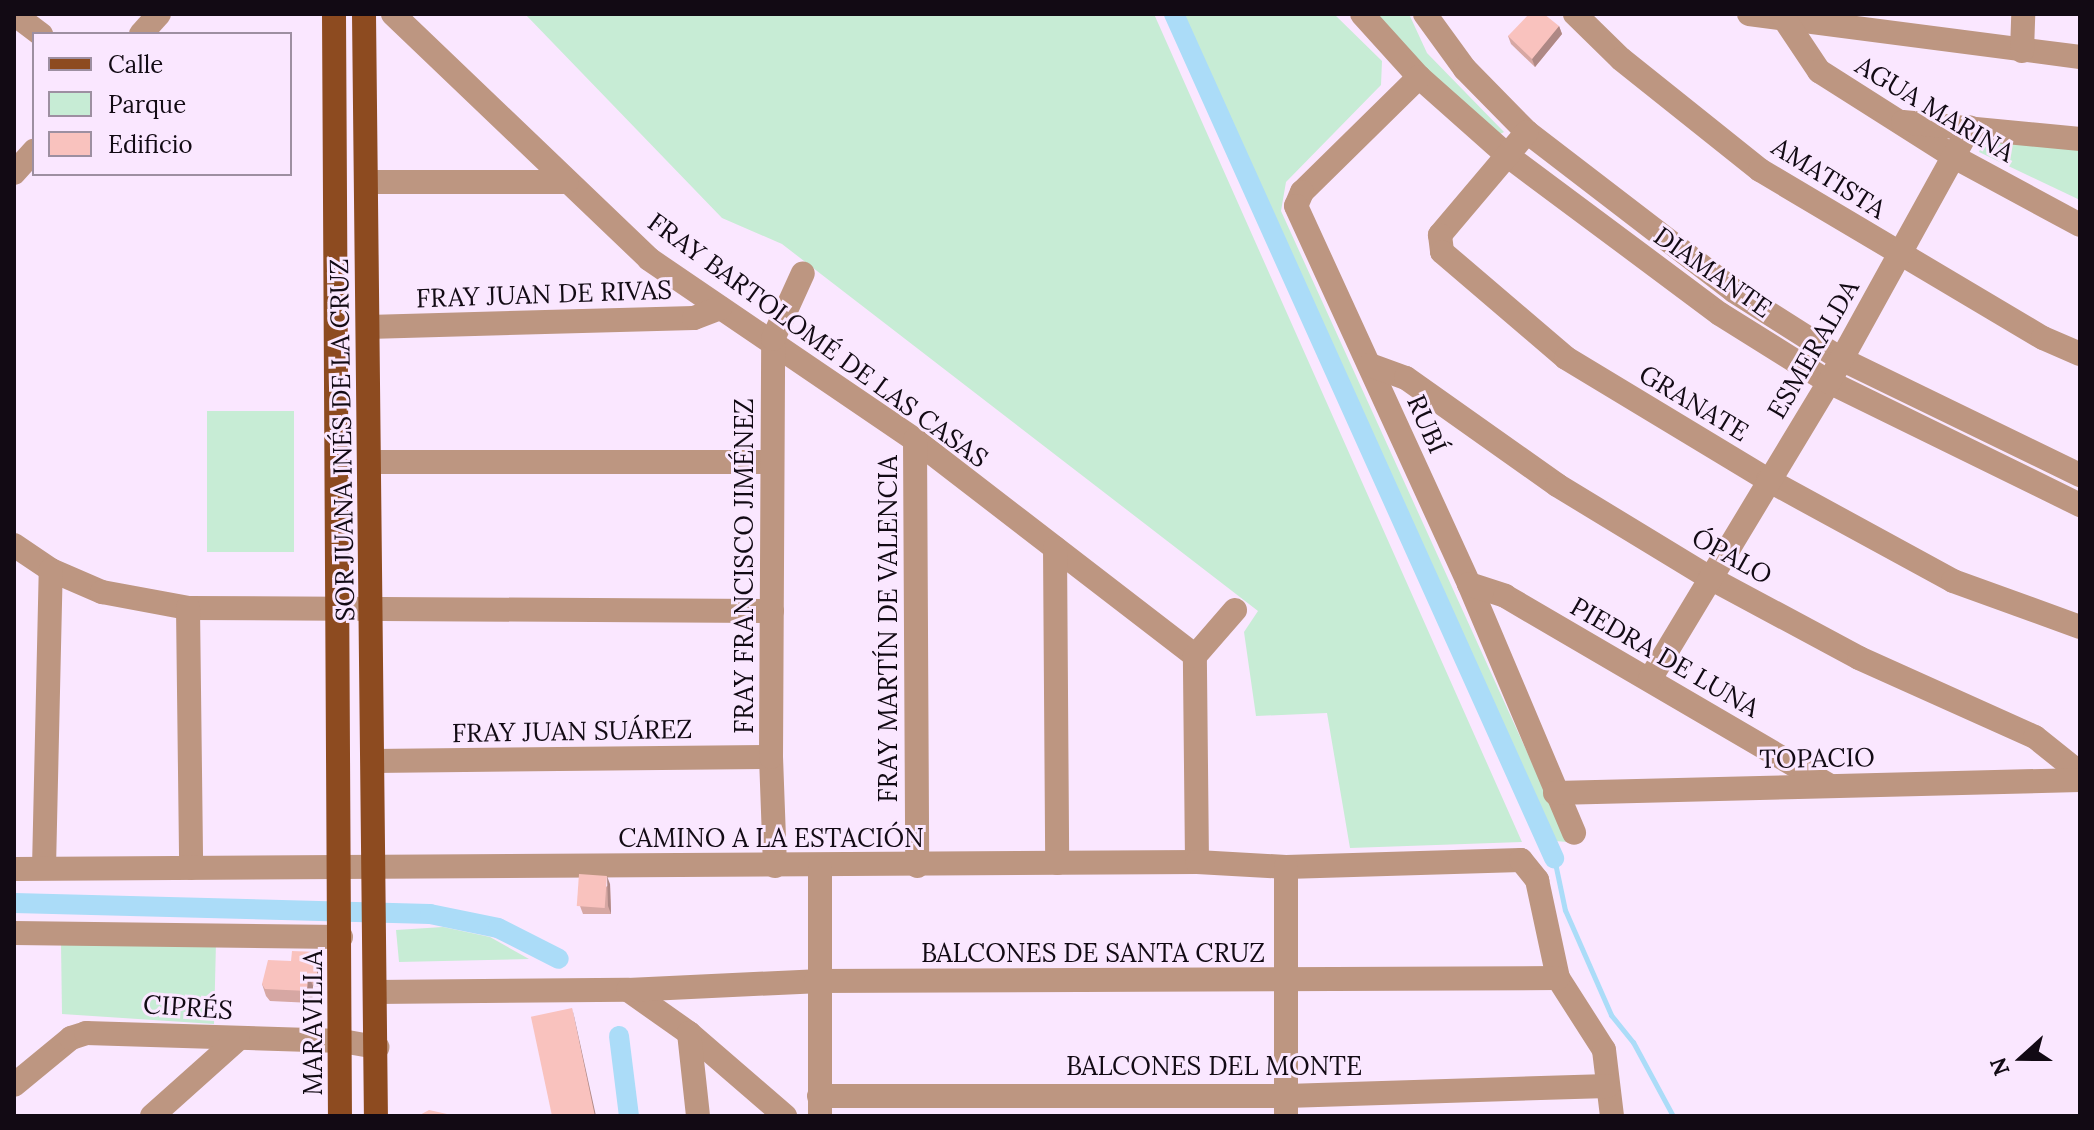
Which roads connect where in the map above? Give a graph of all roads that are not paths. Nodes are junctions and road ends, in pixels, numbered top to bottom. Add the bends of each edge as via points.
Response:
1 (14, 14) edge
2 (159, 14) edge
3 (334, 14) edge
4 (364, 14) edge
5 (393, 14) edge
6 (1362, 14) edge
7 (1425, 14) edge
8 (1575, 14) edge
9 (1749, 14) edge
10 (2023, 14) edge
11 (1781, 16) edge
12 (1900, 24) edge
13 (38, 32) edge
14 (143, 32) edge
15 (2022, 51) junction
16 (2080, 57) edge
17 (1419, 77) junction
18 (1899, 122) junction
19 (1970, 127) junction
20 (1527, 132) junction
21 (2080, 139) edge
22 (32, 153) edge
23 (1508, 156) junction
24 (1956, 158) junction
25 (14, 173) edge
26 (367, 182) junction
27 (567, 182) junction
28 (2080, 225) edge
29 (1900, 255) junction
30 (803, 273) dead end
31 (720, 308) junction
32 (368, 327) junction
33 (773, 339) junction
34 (2080, 354) edge
35 (1841, 359) junction
36 (1370, 365) junction
37 (1829, 382) junction
38 (915, 440) junction
39 (372, 462) junction
40 (772, 462) junction
41 (2080, 475) edge
42 (1768, 480) junction
43 (2080, 505) edge
44 (14, 545) edge
45 (1055, 548) junction
46 (51, 570) junction
47 (1710, 578) junction
48 (1469, 584) junction
49 (335, 606) junction
50 (373, 607) junction
51 (188, 608) junction
52 (1235, 610) dead end
53 (772, 611) junction
54 (2080, 627) edge
55 (1195, 656) junction
56 (1650, 679) junction
57 (771, 757) junction
58 (373, 761) junction
59 (2080, 773) edge
60 (2080, 780) edge
61 (1829, 786) junction
62 (1555, 793) junction
63 (1574, 833) dead end
64 (1197, 862) junction
65 (1057, 863) junction
66 (775, 866) junction
67 (917, 866) junction
68 (1286, 867) junction
69 (44, 868) junction
70 (191, 868) junction
71 (820, 868) junction
72 (14, 869) edge
73 (373, 874) junction
74 (342, 876) junction
75 (14, 933) edge
76 (341, 933) junction
77 (1558, 978) junction
78 (816, 981) junction
79 (1283, 981) junction
80 (628, 990) junction
81 (375, 992) junction
82 (689, 1033) junction
83 (238, 1039) junction
84 (342, 1041) junction
85 (377, 1047) junction
86 (14, 1085) edge
87 (1608, 1086) junction
88 (819, 1106) edge
89 (1286, 1106) edge
90 (337, 1114) edge
91 (152, 1116) edge
92 (376, 1116) edge
93 (698, 1116) edge
94 (785, 1116) edge
95 (1612, 1116) edge

1 - 13 street
2 - 14 street
3 - 49 main road, SOR JUANA INÉS DE LA CRUZ
4 - 26 main road, SOR JUANA INÉS DE LA CRUZ
5 - 27 street, FRAY BARTOLOMÉ DE LAS CASAS
6 - 17 street, DIAMANTE
7 - 20 street, DIAMANTE via 1449,51
8 - 29 street, AMATISTA via 1621,59 1760,170
9 - 11 street
10 - 15 street
11 - 12 street
11 - 18 street, AGUA MARINA via 1819,71
12 - 15 street
15 - 16 street
17 - 23 street, DIAMANTE
17 - 36 street, RUBÍ via 1302,192 1296,206
18 - 19 street
18 - 24 street, AGUA MARINA
19 - 21 street
19 - 24 street, ESMERALDA
20 - 23 street, GRANATE
20 - 35 street, DIAMANTE via 1734,291
22 - 25 street
23 - 37 street, DIAMANTE via 1720,314
23 - 42 street, GRANATE via 1440,235 1442,252 1566,358
24 - 28 street, AGUA MARINA
24 - 29 street, ESMERALDA
26 - 27 street
26 - 32 main road, SOR JUANA INÉS DE LA CRUZ
27 - 31 street, FRAY BARTOLOMÉ DE LAS CASAS via 649,259
29 - 34 street, AMATISTA
29 - 35 street, ESMERALDA
30 - 33 street, FRAY FRANCISCO JIMÉNEZ
31 - 32 street, FRAY JUAN DE RIVAS via 694,318
31 - 33 street, FRAY BARTOLOMÉ DE LAS CASAS
32 - 39 main road, SOR JUANA INÉS DE LA CRUZ
33 - 38 street, FRAY BARTOLOMÉ DE LAS CASAS
33 - 40 street, FRAY FRANCISCO JIMÉNEZ
35 - 37 street, ESMERALDA
35 - 41 street, DIAMANTE
36 - 47 street, ÓPALO via 1406,378 1557,485
36 - 48 street, RUBÍ
37 - 42 street, ESMERALDA
37 - 43 street, DIAMANTE
38 - 45 street, FRAY BARTOLOMÉ DE LAS CASAS
38 - 67 street, FRAY MARTÍN DE VALENCIA
39 - 40 street
39 - 50 main road, SOR JUANA INÉS DE LA CRUZ
40 - 53 street, FRAY FRANCISCO JIMÉNEZ
42 - 47 street, ESMERALDA
42 - 54 street, GRANATE via 1953,581
44 - 46 street
45 - 55 street, FRAY BARTOLOMÉ DE LAS CASAS
45 - 65 street
46 - 51 street via 102,592
46 - 69 street
47 - 56 street, ESMERALDA
47 - 59 street, ÓPALO via 1859,658 2035,737
48 - 56 street, PIEDRA DE LUNA via 1505,596
48 - 62 street, RUBÍ
49 - 50 street
49 - 51 street
49 - 74 main road, SOR JUANA INÉS DE LA CRUZ
50 - 53 street
50 - 58 main road, SOR JUANA INÉS DE LA CRUZ
51 - 70 street
52 - 55 street
53 - 57 street, FRAY FRANCISCO JIMÉNEZ
55 - 64 street
56 - 61 street, PIEDRA DE LUNA
57 - 58 street, FRAY JUAN SUÁREZ
57 - 66 street, FRAY FRANCISCO JIMÉNEZ
58 - 73 main road, SOR JUANA INÉS DE LA CRUZ
60 - 61 street, TOPACIO
61 - 62 street, TOPACIO
62 - 63 street, RUBÍ
64 - 65 street, CAMINO A LA ESTACIÓN
64 - 68 street, CAMINO A LA ESTACIÓN
65 - 67 street, CAMINO A LA ESTACIÓN
66 - 71 street, CAMINO A LA ESTACIÓN
66 - 73 street, CAMINO A LA ESTACIÓN
67 - 71 street, CAMINO A LA ESTACIÓN
68 - 77 street, CAMINO A LA ESTACIÓN via 1527,863 1537,880
68 - 79 street
69 - 70 street, CAMINO A LA ESTACIÓN
69 - 72 street, CAMINO A LA ESTACIÓN
70 - 74 street, CAMINO A LA ESTACIÓN
71 - 78 street
73 - 74 street, CAMINO A LA ESTACIÓN
73 - 81 main road, SOR JUANA INÉS DE LA CRUZ
74 - 76 main road, SOR JUANA INÉS DE LA CRUZ
75 - 76 street
76 - 84 main road, MARAVILLA
77 - 79 street, BALCONES DE SANTA CRUZ
77 - 87 street via 1604,1050
78 - 79 street, BALCONES DE SANTA CRUZ
78 - 80 street, BALCONES DE SANTA CRUZ
78 - 88 street
79 - 89 street
80 - 81 street, BALCONES DE SANTA CRUZ
80 - 82 street
81 - 85 main road
82 - 93 street
82 - 94 street
83 - 84 street, CIPRÉS
83 - 86 street, CIPRÉS via 86,1033 71,1038
83 - 91 street
84 - 85 street, CIPRÉS
84 - 90 main road, MARAVILLA
85 - 92 main road
87 - 89 street, BALCONES DEL MONTE
87 - 95 street
88 - 89 street, BALCONES DEL MONTE

